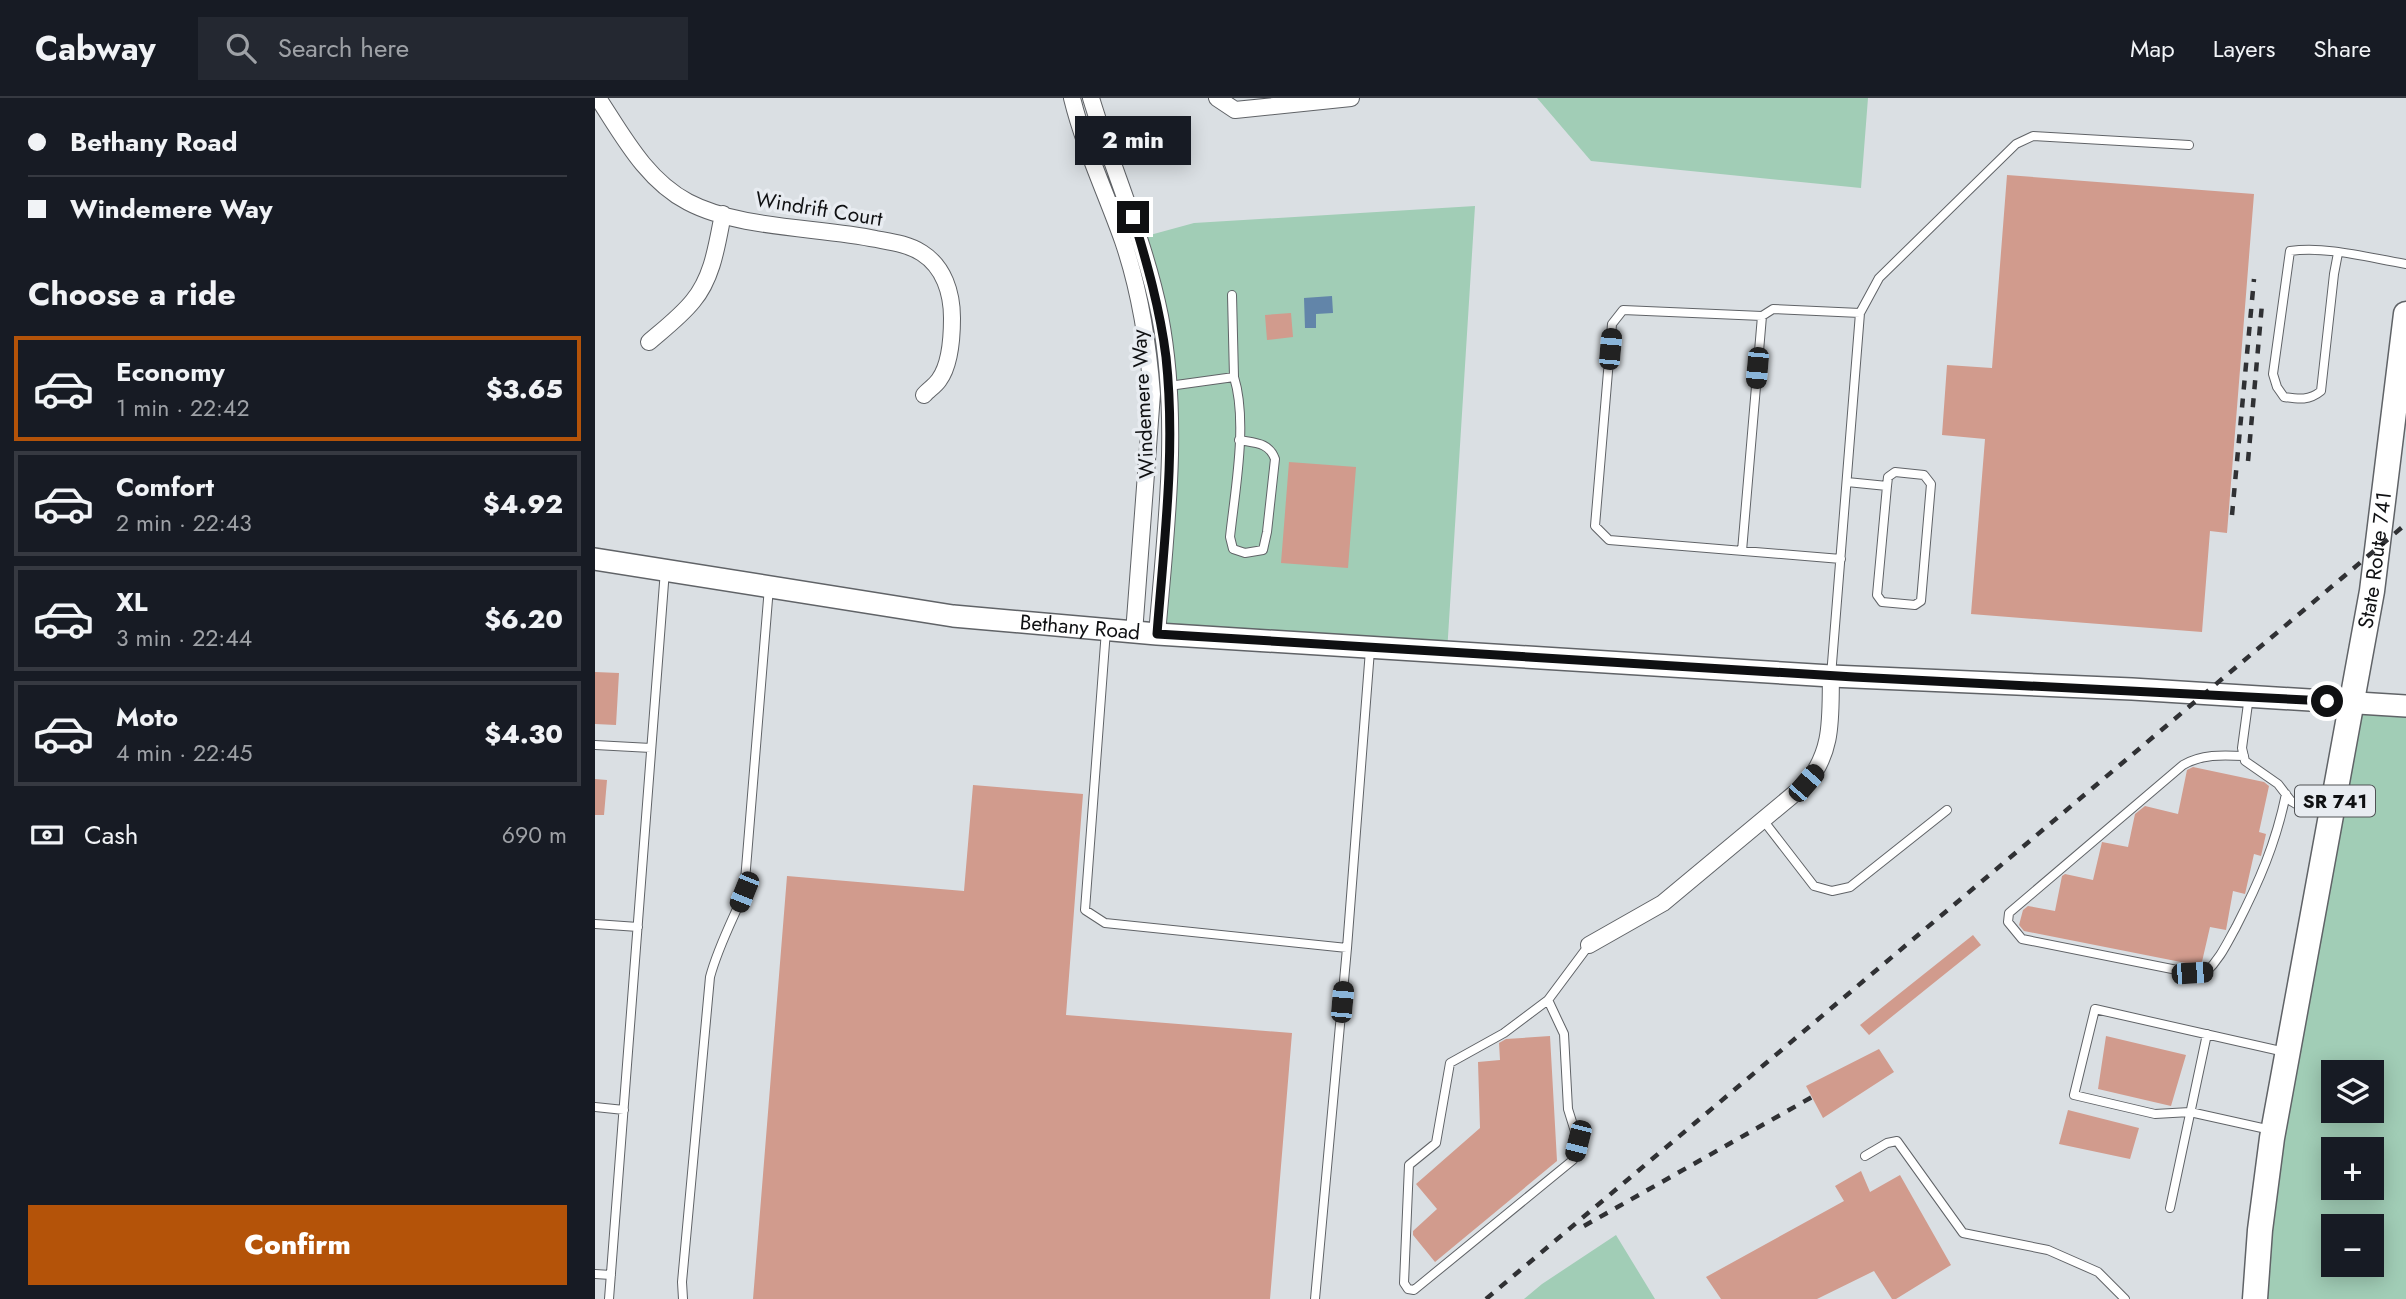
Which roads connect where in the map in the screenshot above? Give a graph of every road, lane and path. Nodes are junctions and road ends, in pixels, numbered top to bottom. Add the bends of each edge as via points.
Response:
1 (598, 98) edge
2 (1072, 98) edge
3 (1091, 98) edge
4 (1217, 98) edge
5 (1351, 98) edge
6 (2189, 145) dead end
7 (723, 214) junction
8 (2338, 253) junction
9 (2406, 264) edge
10 (1232, 295) dead end
11 (1860, 313) junction
12 (2406, 314) edge
13 (1762, 316) junction
14 (649, 342) dead end
15 (1234, 377) junction
16 (1160, 386) junction
17 (923, 395) dead end
18 (1239, 439) junction
19 (1847, 482) junction
20 (1887, 486) junction
21 (1742, 551) junction
22 (595, 559) edge
23 (1841, 559) junction
24 (665, 570) junction
25 (769, 587) junction
26 (1106, 630) junction
27 (1135, 632) junction
28 (1157, 634) junction
29 (1370, 649) junction
30 (1832, 676) junction
31 (2249, 696) junction
32 (2354, 703) junction
33 (2406, 706) edge
34 (595, 745) edge
35 (651, 748) junction
36 (2244, 757) junction
37 (2286, 794) junction
38 (1947, 810) dead end
39 (2333, 814) junction
40 (1763, 820) junction
41 (595, 924) edge
42 (638, 927) junction
43 (1589, 945) joint
44 (1347, 948) junction
45 (1548, 1000) junction
46 (2207, 1034) junction
47 (2288, 1053) junction
48 (595, 1107) edge
49 (624, 1110) junction
50 (2190, 1112) junction
51 (2273, 1131) junction
52 (1865, 1156) dead end
53 (2170, 1208) dead end
54 (595, 1274) edge
55 (611, 1275) junction
56 (609, 1299) edge
57 (683, 1299) edge
58 (1315, 1299) edge
59 (2125, 1299) edge
60 (2255, 1299) edge

1 - 7 street, Windrift Court via 637,156 669,190
2 - 16 street, Windemere Way via 1123,241
3 - 16 street, Windemere Way via 1150,272 1160,318
4 - 5 street via 1235,110
6 - 11 lane via 2033,136 2016,144 1879,278
7 - 14 street via 701,290
7 - 17 street, Windrift Court via 894,243 932,261 950,294 952,331 940,380
8 - 8 lane via 2321,391 2299,400 2284,397 2273,374 2290,251
8 - 9 lane
10 - 15 lane
11 - 13 lane via 1773,309
11 - 19 lane
12 - 32 main road, State Route 741 / SR 741 via 2388,476
13 - 21 lane
13 - 21 lane via 1623,310 1612,324 1595,526 1609,540
15 - 16 lane
15 - 18 lane via 1239,393
16 - 27 street, Windemere Way
16 - 28 street, Windemere Way via 1170,445
18 - 18 lane via 1230,537 1233,549 1245,553 1263,550 1275,458 1272,449 1263,444
19 - 20 lane
19 - 23 lane
20 - 20 lane via 1877,595 1882,602 1915,605 1921,601 1931,484 1924,475 1895,472 1888,477
21 - 23 lane
22 - 24 main road, Bethany Road
23 - 30 lane
24 - 25 main road, Bethany Road
24 - 35 lane
25 - 26 main road, Bethany Road via 953,615
25 - 57 lane via 744,892 710,976
26 - 27 main road, Bethany Road
26 - 44 lane via 1085,910 1105,923
27 - 28 main road, Bethany Road
28 - 29 main road, Bethany Road
29 - 30 main road, Bethany Road
29 - 44 lane
30 - 31 main road, Bethany Road
30 - 40 street via 1829,737 1819,769
31 - 32 main road, Bethany Road
31 - 36 lane
32 - 33 main road, Bethany Road
32 - 39 main road, SR 741
34 - 35 lane
35 - 42 lane
36 - 37 lane
36 - 37 lane via 2195,758 2183,765 2009,913 2008,922 2015,932 2022,939 2206,972 2222,954 2256,890
37 - 39 lane via 2301,807
38 - 40 lane via 1850,887 1832,891 1814,886
39 - 47 main road, SR 741
40 - 43 street via 1663,903
41 - 42 lane
42 - 49 lane
43 - 45 lane
44 - 58 lane
45 - 45 lane via 1564,1034 1568,1110 1578,1141 1573,1160 1414,1290 1408,1289 1404,1283 1409,1165 1436,1143 1450,1063 1504,1033
46 - 47 lane
46 - 50 lane
46 - 50 lane via 2095,1009 2074,1095 2155,1114
47 - 51 main road, SR 741
48 - 49 lane
49 - 55 lane
50 - 51 lane
50 - 53 lane
51 - 60 main road, SR 741
52 - 59 lane via 1897,1141 1963,1233 2048,1250 2098,1272
54 - 55 lane
55 - 56 lane

